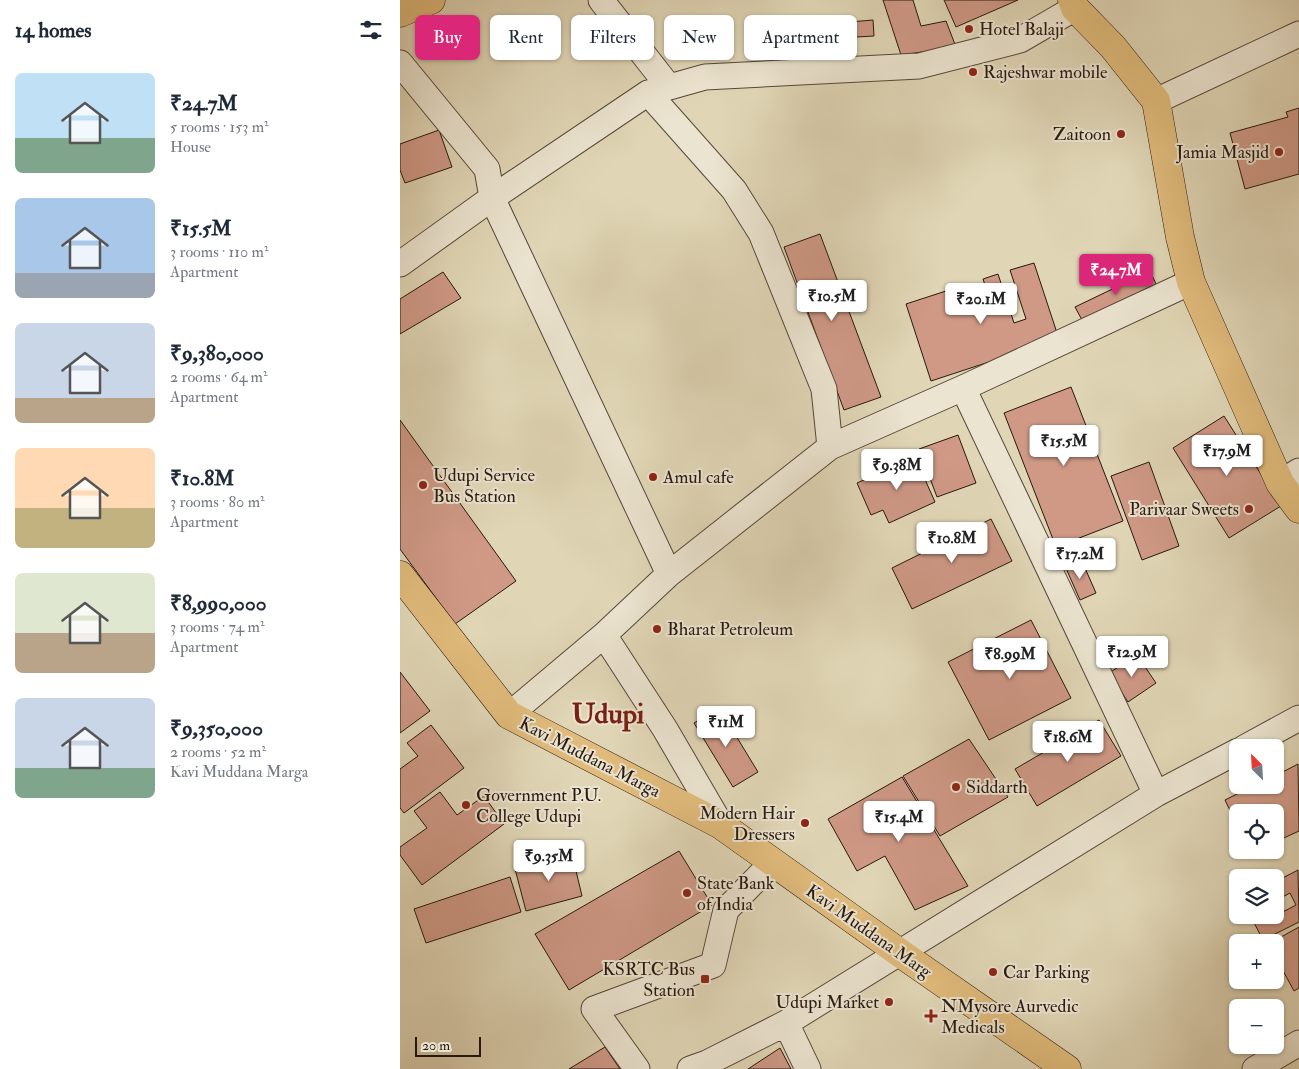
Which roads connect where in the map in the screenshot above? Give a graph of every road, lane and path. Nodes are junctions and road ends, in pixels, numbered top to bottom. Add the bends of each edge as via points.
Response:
1 (431, 0) edge
2 (601, 0) edge
3 (1073, 4) edge
4 (400, 13) edge
5 (1299, 34) edge
6 (400, 63) edge
7 (658, 90) junction
8 (1156, 101) junction
9 (492, 198) junction
10 (400, 264) edge
11 (1191, 282) junction
12 (963, 388) junction
13 (830, 447) junction
14 (1289, 477) edge
15 (1299, 509) edge
16 (669, 574) junction
17 (400, 575) edge
18 (604, 635) junction
19 (509, 715) junction
20 (1299, 718) edge
21 (1260, 739) edge
22 (1229, 756) edge
23 (1156, 794) junction
24 (721, 825) junction
25 (773, 862) junction
26 (900, 953) junction
27 (786, 1023) junction
28 (1299, 1043) edge
29 (637, 1069) edge
30 (690, 1069) edge
31 (808, 1069) edge
32 (1068, 1069) edge
33 (1255, 1069) edge

1 - 4 main road
2 - 7 street
3 - 7 street via 1020,40 919,66 705,77
3 - 8 main road via 1114,47
5 - 8 street
6 - 9 street via 487,169
7 - 9 street
7 - 13 street via 734,190 762,233 824,389
8 - 11 main road
9 - 10 street
9 - 16 street
11 - 12 street
11 - 14 main road
12 - 13 street
12 - 23 street
13 - 16 street
14 - 15 main road
16 - 18 street
17 - 19 main road, Kavi Muddana Marga
18 - 19 street
18 - 24 street via 665,729
19 - 24 main road, Kavi Muddana Marga
20 - 21 street
22 - 23 street
23 - 26 street
24 - 25 main road, Kavi Muddana Marg
25 - 26 main road, Kavi Muddana Marg
25 - 29 street via 726,910 713,965 594,1009
26 - 27 street
26 - 32 main road, Kavi Muddana Marg
27 - 30 street
27 - 31 street
28 - 33 street

